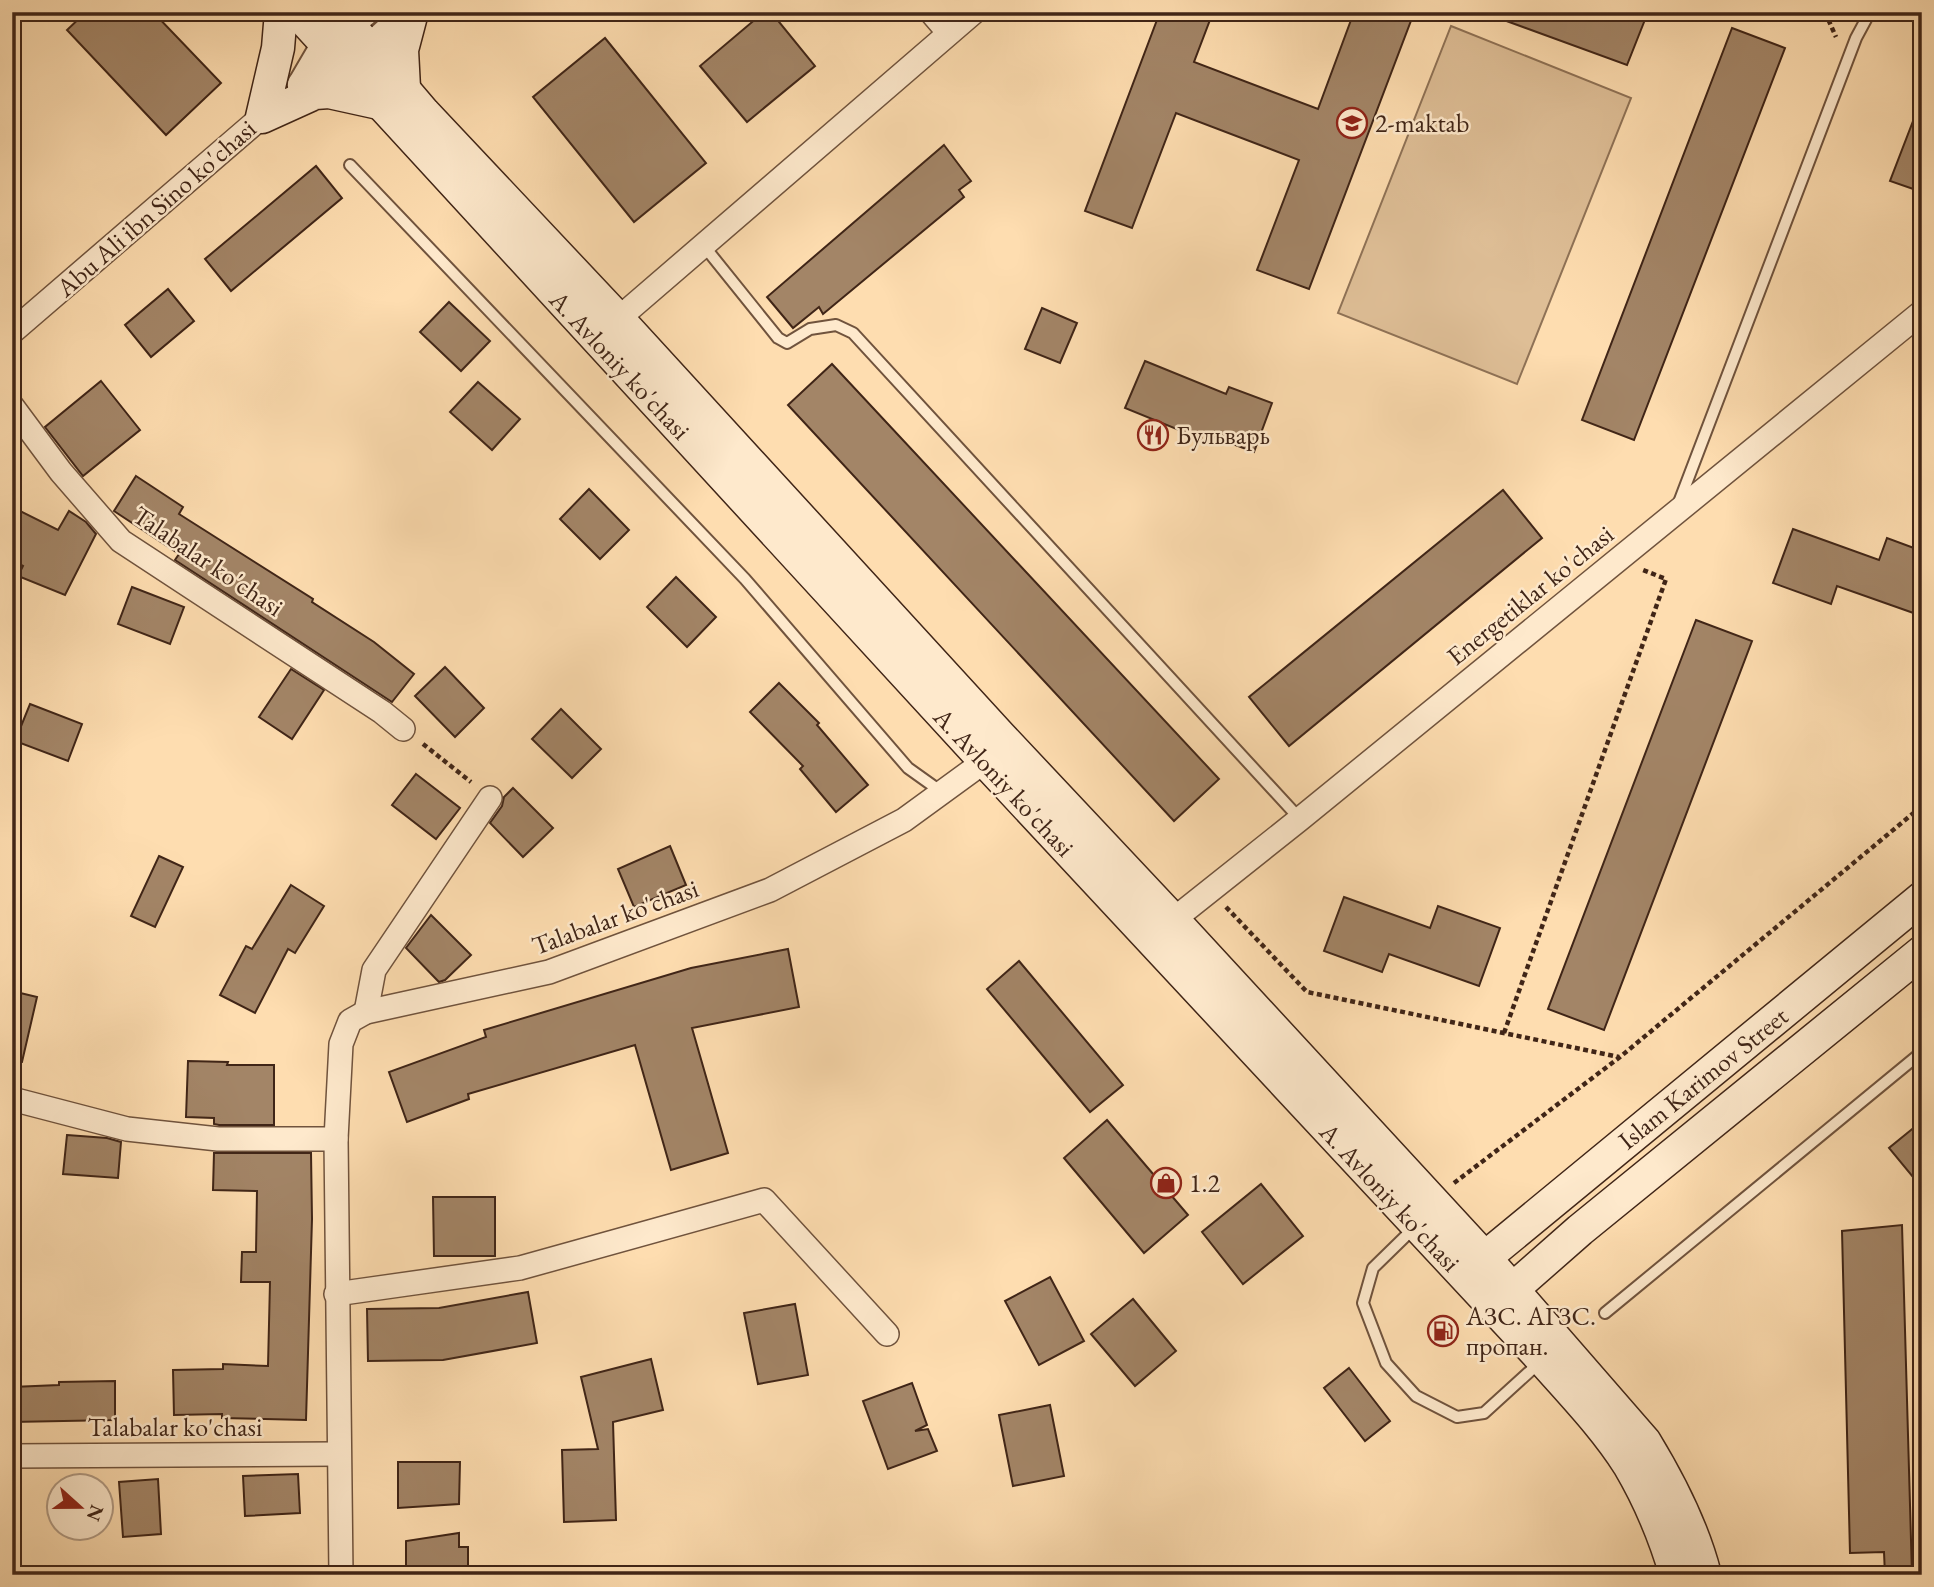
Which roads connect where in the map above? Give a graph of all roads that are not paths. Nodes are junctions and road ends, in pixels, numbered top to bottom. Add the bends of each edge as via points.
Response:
1 (281, 12) edge
2 (297, 12) edge
3 (411, 12) edge
4 (931, 12) edge
5 (974, 12) edge
6 (1870, 12) edge
7 (949, 33) junction
8 (349, 35) edge
9 (302, 85) joint
10 (391, 95) junction
11 (262, 117) junction
12 (350, 165) dead end
13 (704, 246) junction
14 (1922, 312) edge
15 (618, 319) junction
16 (14, 328) edge
17 (12, 406) edge
18 (1674, 514) junction
19 (403, 729) road end
20 (985, 761) junction
21 (943, 793) junction
22 (490, 798) road end
23 (1300, 819) junction
24 (1922, 898) edge
25 (1173, 920) junction
26 (1922, 952) edge
27 (366, 1012) junction
28 (1922, 1052) edge
29 (12, 1099) edge
30 (336, 1139) junction
31 (1424, 1213) junction
32 (1474, 1267) junction
33 (336, 1294) junction
34 (1503, 1298) junction
35 (1605, 1313) dead end
36 (887, 1334) dead end
37 (1542, 1360) junction
38 (338, 1454) junction
39 (12, 1455) edge
40 (341, 1575) edge
41 (1676, 1575) edge
42 (1704, 1575) edge

1 - 11 main road
2 - 8 main road, A. Avloniy ko'chasi
3 - 8 street, Abu Ali ibn Sino ko'chasi
3 - 10 main road
4 - 7 street
5 - 7 street
6 - 18 lane via 1851,51
7 - 13 street
8 - 9 street, Abu Ali ibn Sino ko'chasi
8 - 10 main road, A. Avloniy ko'chasi
9 - 11 street, Abu Ali ibn Sino ko'chasi
10 - 11 main road via 315,93
10 - 15 main road, A. Avloniy ko'chasi
10 - 20 main road, A. Avloniy ko'chasi
11 - 16 street, Abu Ali ibn Sino ko'chasi
12 - 21 lane via 745,579 908,768
13 - 15 street
13 - 23 lane via 778,338 787,343 810,329 836,325 853,333
14 - 18 street, Energetiklar ko'chasi
15 - 25 main road, A. Avloniy ko'chasi
17 - 19 street, Talabalar ko'chasi via 121,541
18 - 23 street, Energetiklar ko'chasi
20 - 21 street, Talabalar ko'chasi
20 - 31 main road, A. Avloniy ko'chasi
21 - 27 street, Talabalar ko'chasi via 904,820 770,890 549,972
22 - 27 street via 374,970
23 - 25 street, Energetiklar ko'chasi
24 - 32 main road, Islam Karimov Street
25 - 31 main road, A. Avloniy ko'chasi
26 - 34 main road, Islam Karimov Street
27 - 30 street via 349,1021 341,1044
28 - 35 lane
29 - 30 street via 127,1129 218,1139
30 - 33 street
31 - 32 main road, A. Avloniy ko'chasi
31 - 37 lane via 1373,1268 1363,1303 1385,1363 1416,1396 1457,1417 1484,1413
32 - 34 main road, A. Avloniy ko'chasi
33 - 36 street via 520,1268 764,1200
33 - 38 street
34 - 37 main road, A. Avloniy ko'chasi
34 - 42 main road, A. Avloniy ko'chasi via 1645,1442 1685,1519
37 - 41 main road, A. Avloniy ko'chasi via 1628,1464 1669,1549
38 - 39 street, Talabalar ko'chasi
38 - 40 street

